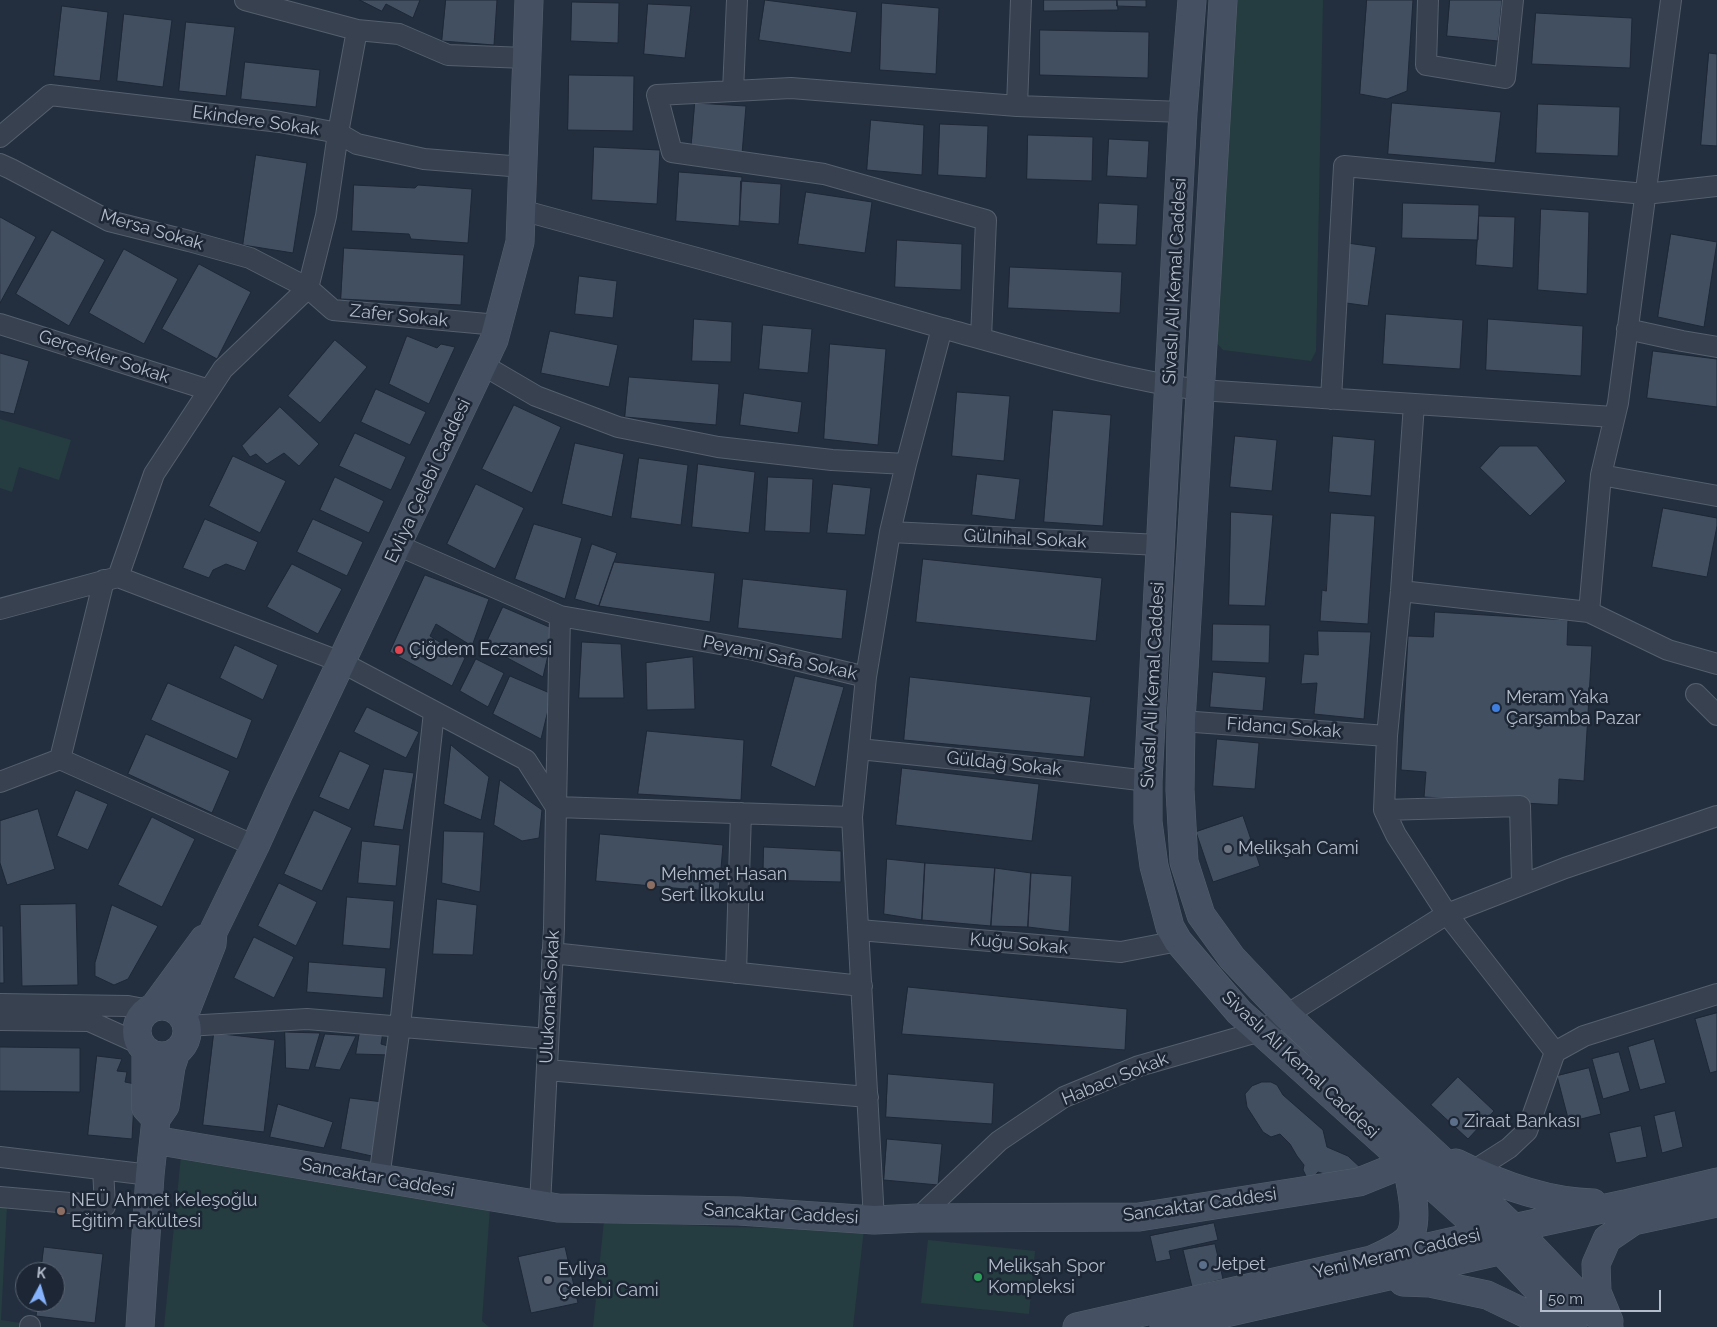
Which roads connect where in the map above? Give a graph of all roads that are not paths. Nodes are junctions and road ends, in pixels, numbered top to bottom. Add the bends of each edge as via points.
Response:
1 (244, 0) edge
2 (529, 0) edge
3 (737, 0) edge
4 (1021, 0) edge
5 (1192, 0) edge
6 (1223, 0) edge
7 (1428, 0) edge
8 (1513, 0) edge
9 (1671, 0) edge
10 (357, 30) junction
11 (526, 58) junction
12 (734, 91) junction
13 (1017, 106) junction
14 (1183, 112) junction
15 (338, 133) junction
16 (0, 137) edge
17 (0, 164) edge
18 (523, 167) junction
19 (1717, 186) edge
20 (1646, 194) junction
21 (521, 210) junction
22 (308, 288) junction
23 (0, 324) edge
24 (498, 325) junction
25 (942, 328) junction
26 (1628, 329) junction
27 (981, 338) junction
28 (1717, 347) edge
29 (483, 365) junction
30 (1169, 386) junction
31 (209, 390) junction
32 (1200, 390) junction
33 (1331, 399) junction
34 (1414, 404) junction
35 (1614, 417) junction
36 (906, 464) junction
37 (1601, 475) junction
38 (1717, 496) edge
39 (890, 532) junction
40 (397, 545) junction
41 (1160, 545) junction
42 (111, 579) junction
43 (1401, 591) junction
44 (0, 609) edge
45 (1589, 612) junction
46 (560, 616) junction
47 (341, 662) junction
48 (1717, 664) edge
49 (866, 677) junction
50 (1696, 694) dead end
51 (434, 712) junction
52 (1717, 715) edge
53 (1181, 720) junction
54 (1387, 736) junction
55 (859, 749) junction
56 (60, 759) junction
57 (1148, 781) junction
58 (0, 782) edge
59 (552, 800) junction
60 (1384, 810) junction
61 (741, 813) junction
62 (1717, 816) edge
63 (852, 817) junction
64 (255, 846) junction
65 (1522, 884) junction
66 (1447, 914) junction
67 (859, 930) junction
68 (213, 932) junction
69 (1178, 941) junction
70 (552, 953) junction
71 (736, 973) junction
72 (862, 986) junction
73 (1717, 994) edge
74 (0, 1004) edge
75 (152, 1009) junction
76 (1286, 1015) junction
77 (0, 1020) edge
78 (185, 1022) junction
79 (400, 1026) junction
80 (1261, 1031) junction
81 (548, 1039) junction
82 (143, 1047) junction
83 (176, 1052) junction
84 (1555, 1052) junction
85 (547, 1070) junction
86 (868, 1097) junction
87 (155, 1129) junction
88 (1433, 1151) junction
89 (0, 1157) edge
90 (1406, 1162) junction
91 (104, 1169) junction
92 (1473, 1172) junction
93 (150, 1175) junction
94 (379, 1178) junction
95 (0, 1197) edge
96 (1715, 1200) edge
97 (540, 1204) junction
98 (1628, 1213) junction
99 (918, 1218) junction
100 (874, 1220) junction
101 (1508, 1239) junction
102 (1370, 1271) junction
103 (140, 1327) edge
104 (1078, 1327) edge
105 (1164, 1327) edge
106 (1554, 1327) edge
107 (1573, 1327) edge
108 (1610, 1327) edge

1 - 10 street
2 - 11 main road, Evliya Çelebi Caddesi
3 - 12 street
4 - 13 street
5 - 14 main road, Sivaslı Ali Kemal Caddesi
6 - 32 main road, Sivaslı Ali Kemal Caddesi
7 - 8 street via 1426,65 1505,78
9 - 20 street
10 - 11 street via 399,34 448,55
10 - 15 street
11 - 18 main road, Evliya Çelebi Caddesi
12 - 13 street via 791,88
12 - 27 street via 657,95 672,152 824,174 986,220
13 - 14 street
14 - 30 main road, Sivaslı Ali Kemal Caddesi
15 - 16 street, Ekindere Sokak via 280,122 50,95
15 - 18 street, Ekindere Sokak via 357,144 424,159
15 - 22 street via 326,216
17 - 22 street, Mersa Sokak via 109,221 250,258
18 - 21 main road, Evliya Çelebi Caddesi
19 - 20 street
20 - 26 street
20 - 33 street via 1344,166
21 - 24 main road, Evliya Çelebi Caddesi via 520,242
21 - 25 street
22 - 24 street, Zafer Sokak via 333,310
22 - 31 street via 223,369
23 - 31 street, Gerçekler Sokak
24 - 29 main road, Evliya Çelebi Caddesi
25 - 27 street
25 - 36 street
26 - 28 street
26 - 35 street
27 - 30 street via 1063,362
29 - 36 street via 536,396 618,427 718,447 832,460
29 - 40 main road, Evliya Çelebi Caddesi
30 - 32 street
30 - 41 main road, Sivaslı Ali Kemal Caddesi
31 - 42 street via 154,474
32 - 33 street
32 - 53 main road, Sivaslı Ali Kemal Caddesi
33 - 34 street
34 - 35 street
34 - 43 street
35 - 37 street
36 - 39 street
37 - 38 street
37 - 45 street
39 - 41 street, Gülnihal Sokak
39 - 49 street
40 - 46 street, Peyami Safa Sokak
40 - 47 main road, Evliya Çelebi Caddesi
41 - 57 main road, Sivaslı Ali Kemal Caddesi
42 - 44 street
42 - 47 street
42 - 56 street
43 - 45 street
43 - 54 street
45 - 48 street via 1668,650
46 - 49 street, Peyami Safa Sokak via 754,650
46 - 59 street, Ulukonak Sokak
47 - 51 street
47 - 64 main road, Evliya Çelebi Caddesi
49 - 55 street, Peyami Safa Sokak
50 - 52 street
51 - 59 street via 526,760
51 - 79 street
53 - 54 street, Fidancı Sokak
53 - 76 main road, Sivaslı Ali Kemal Caddesi via 1184,862 1201,915 1232,958
54 - 60 street
55 - 57 street, Güldağ Sokak
55 - 63 street, Peyami Safa Sokak
56 - 58 street
56 - 64 street
57 - 69 main road, Sivaslı Ali Kemal Caddesi via 1148,822 1154,866 1170,926
59 - 61 street
59 - 70 street, Ulukonak Sokak
60 - 65 street via 1520,806
60 - 66 street via 1396,835
61 - 63 street
61 - 71 street
62 - 65 street, Habacı Sokak
63 - 67 street, Peyami Safa Sokak
64 - 68 main road, Evliya Çelebi Caddesi
65 - 66 street, Habacı Sokak
66 - 76 street, Habacı Sokak
66 - 84 street
67 - 69 street, Kuğu Sokak via 1122,952
67 - 72 street, Peyami Safa Sokak
68 - 75 main road, Evliya Çelebi Caddesi via 204,939
68 - 78 main road, Evliya Çelebi Caddesi via 212,944
69 - 80 main road, Sivaslı Ali Kemal Caddesi via 1239,1012
70 - 71 street
70 - 81 street, Ulukonak Sokak
71 - 72 street
72 - 86 street, Peyami Safa Sokak
73 - 84 street via 1584,1036
74 - 75 street
75 - 78 main road via 170,1008
75 - 82 main road via 141,1017 136,1032
76 - 80 street, Habacı Sokak
76 - 88 main road, Sivaslı Ali Kemal Caddesi
77 - 82 street via 89,1021
78 - 79 street via 307,1019
78 - 83 main road via 184,1042
79 - 81 street
79 - 94 street
80 - 90 main road, Sivaslı Ali Kemal Caddesi
80 - 99 street, Habacı Sokak via 1139,1066 1064,1097 999,1142
81 - 85 street, Ulukonak Sokak
82 - 83 main road via 156,1056
82 - 87 main road via 146,1108
83 - 87 main road via 165,1106
84 - 92 street via 1527,1131 1509,1148
85 - 86 street
85 - 97 street, Ulukonak Sokak
86 - 100 street, Peyami Safa Sokak
87 - 93 main road
87 - 94 main road, Sancaktar Caddesi
88 - 92 main road
88 - 101 main road, Sivaslı Ali Kemal Caddesi
89 - 91 street
90 - 99 main road, Sancaktar Caddesi via 1359,1182 1139,1217
90 - 101 main road, Sivaslı Ali Kemal Caddesi
90 - 102 main road via 1414,1218 1408,1238
91 - 93 street
91 - 95 street via 105,1206
92 - 98 main road via 1526,1192
93 - 103 main road
94 - 97 main road, Sancaktar Caddesi
96 - 98 main road, Yeni Meram Caddesi
97 - 100 main road, Sancaktar Caddesi via 558,1208 739,1210
98 - 101 main road, Yeni Meram Caddesi
98 - 108 main road via 1607,1239 1596,1264 1597,1292
99 - 100 main road, Sancaktar Caddesi
101 - 102 main road, Yeni Meram Caddesi
101 - 107 main road
101 - 108 main road
102 - 104 main road, Yeni Meram Caddesi
102 - 105 main road, Yeni Meram Caddesi
102 - 106 main road via 1486,1295

